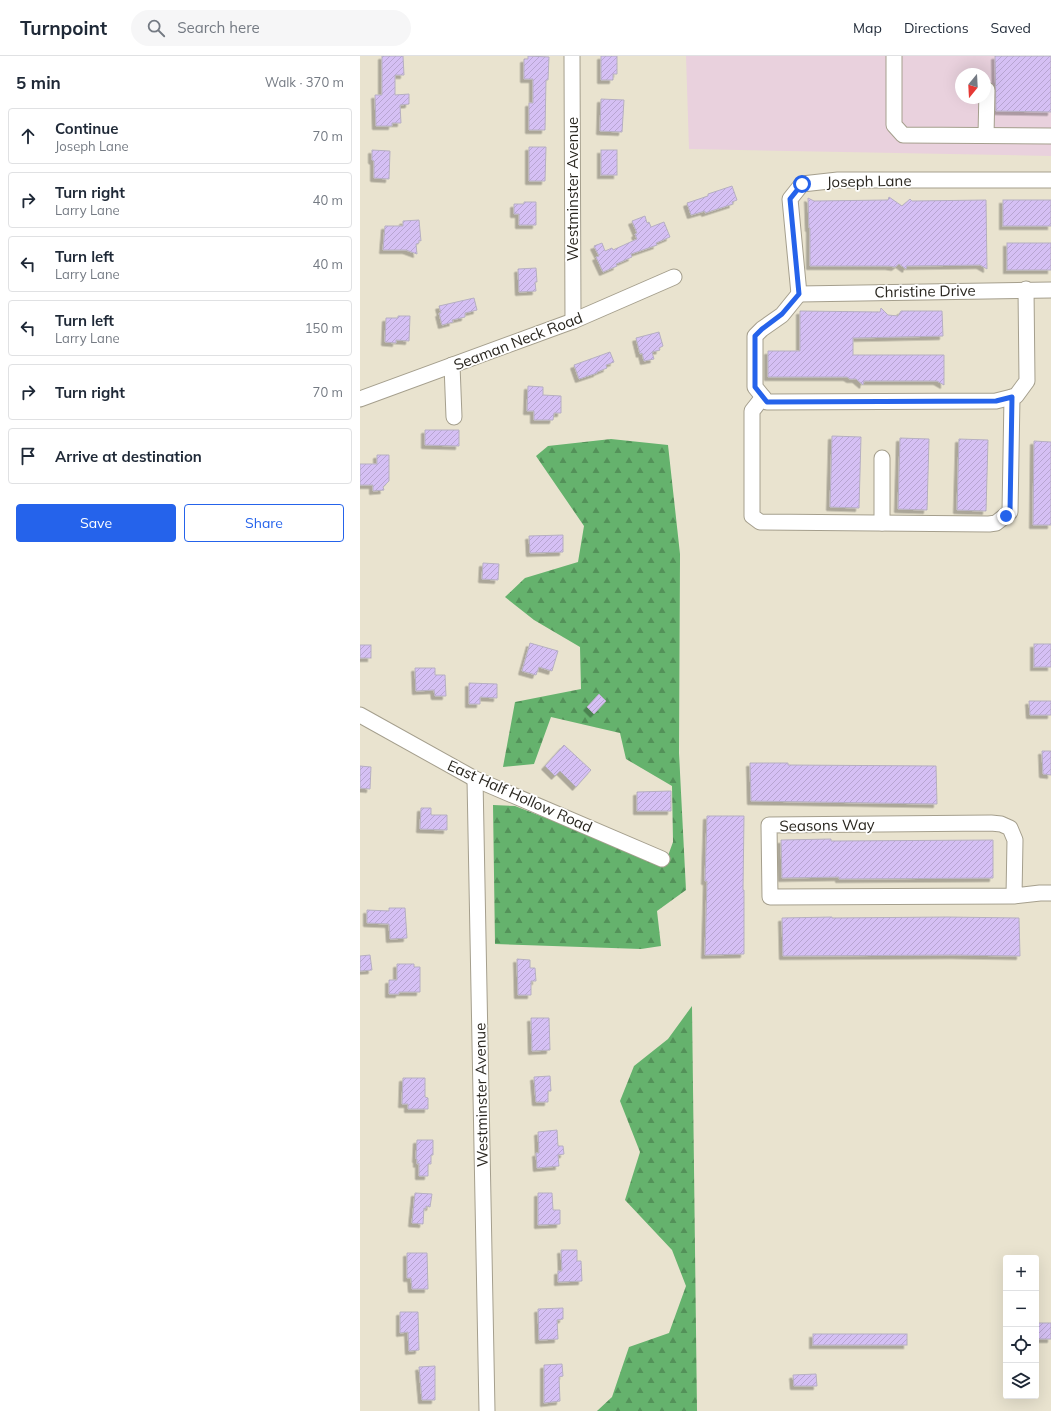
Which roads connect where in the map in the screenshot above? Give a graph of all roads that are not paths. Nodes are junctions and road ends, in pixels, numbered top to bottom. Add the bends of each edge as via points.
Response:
1 (572, 56) edge
2 (894, 56) edge
3 (987, 104) edge
4 (986, 135) junction
5 (1051, 136) edge
6 (1051, 180) edge
7 (674, 277) dead end
8 (1026, 289) junction
9 (1051, 290) edge
10 (799, 294) junction
11 (572, 321) junction
12 (452, 365) junction
13 (763, 397) junction
14 (1012, 397) junction
15 (360, 399) edge
16 (454, 417) dead end
17 (882, 458) dead end
18 (882, 523) junction
19 (360, 715) edge
20 (475, 779) junction
21 (662, 859) dead end
22 (1051, 893) edge
23 (1014, 896) junction
24 (486, 1411) edge

1 - 11 street, Westminster Avenue
2 - 4 street via 894,125 903,135
3 - 4 street
4 - 5 street
6 - 10 street, Joseph Lane via 838,180 802,184 790,199
7 - 11 street, Seaman Neck Road
8 - 9 street, Christine Drive
8 - 10 street, Christine Drive
8 - 14 street via 1028,381 1016,396
10 - 13 street via 782,314 755,336 755,387
11 - 12 street, Seaman Neck Road
12 - 15 street, Seaman Neck Road
12 - 16 street
13 - 14 street via 767,402 996,401
13 - 18 street via 752,411 752,516 760,522
14 - 18 street via 1010,512 1006,516 996,523 989,524
17 - 18 street
19 - 20 street, East Half Hollow Road
20 - 21 street, East Half Hollow Road
20 - 24 street, Westminster Avenue
22 - 23 street, Seasons Way
23 - 23 street, Seasons Way via 770,897 769,825 1001,824 1010,828 1014,840

